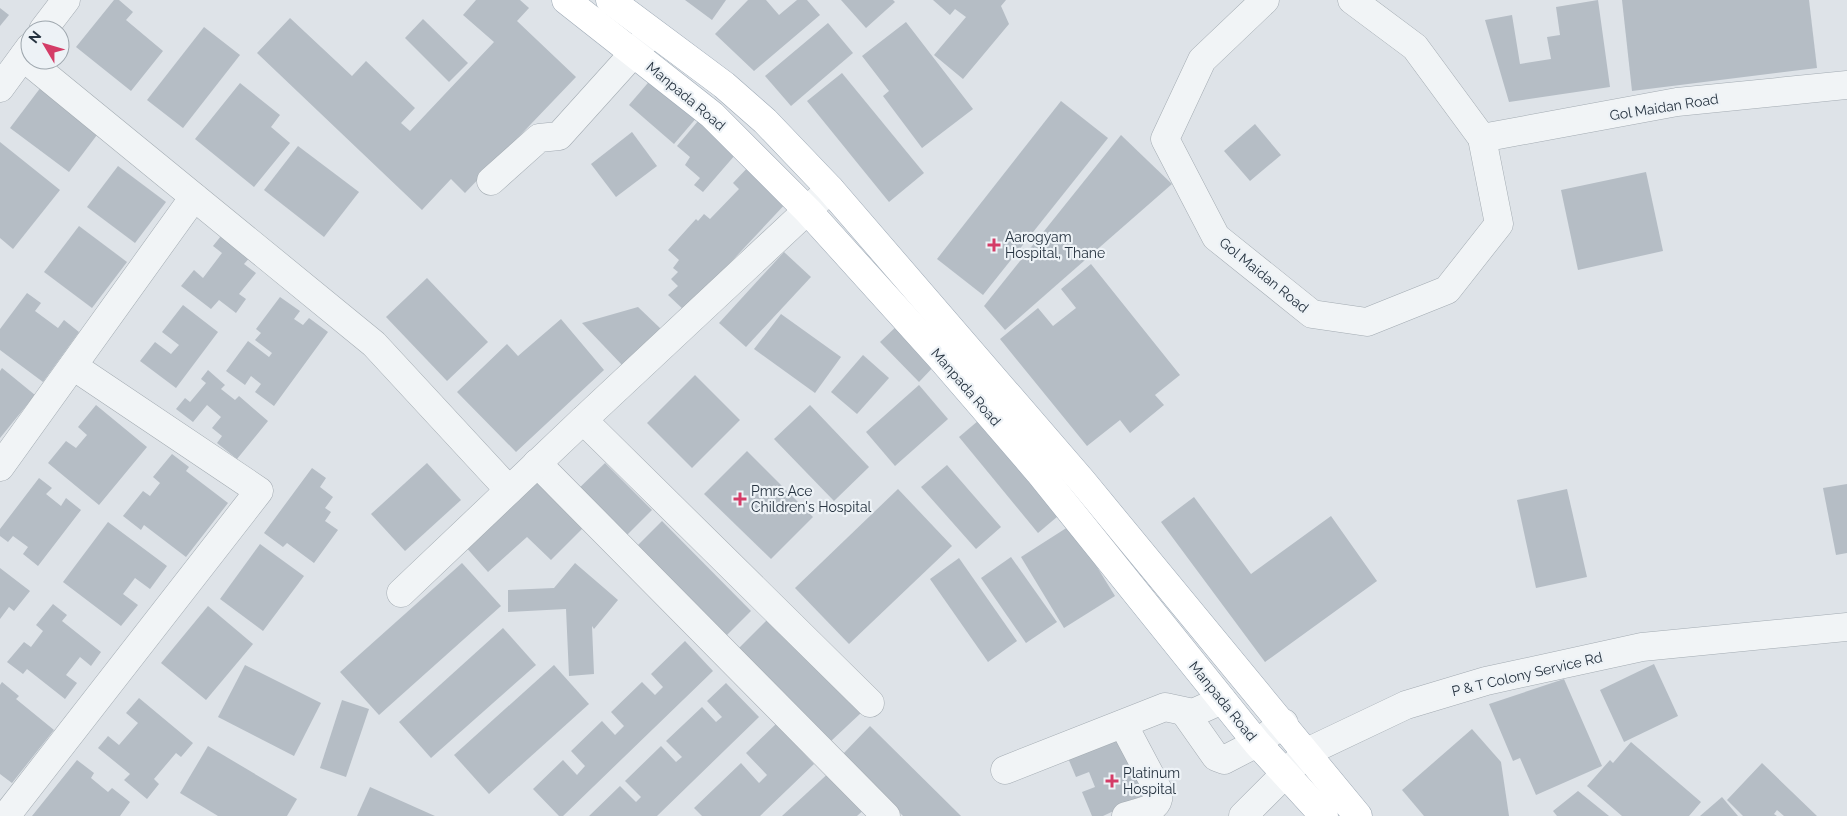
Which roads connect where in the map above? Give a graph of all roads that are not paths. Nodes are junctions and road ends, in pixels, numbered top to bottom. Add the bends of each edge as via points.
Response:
1 (566, 0) edge
2 (610, 0) edge
3 (1265, 0) edge
4 (1352, 0) edge
5 (653, 32) junction
6 (634, 53) junction
7 (20, 60) edge
8 (47, 70) edge
9 (1847, 85) edge
10 (0, 88) edge
11 (1482, 138) junction
12 (491, 181) dead end
13 (830, 189) junction
14 (194, 197) junction
15 (808, 211) junction
16 (950, 348) junction
17 (73, 366) junction
18 (583, 420) junction
19 (537, 463) junction
20 (0, 468) edge
21 (509, 490) junction
22 (1161, 575) junction
23 (401, 593) dead end
24 (1136, 594) junction
25 (1847, 627) edge
26 (1222, 700) junction
27 (870, 703) dead end
28 (1185, 713) junction
29 (1284, 723) junction
30 (1122, 724) junction
31 (1257, 743) junction
32 (1307, 752) junction
33 (1005, 770) dead end
34 (1285, 776) junction
35 (11, 814) edge
36 (886, 816) edge
37 (1126, 816) edge
38 (1243, 816) edge
39 (1324, 816) edge
40 (1358, 816) edge

1 - 6 main road, Manpada Road
2 - 5 main road, Manpada Road
3 - 11 street, Gol Maidan Road via 1202,60 1165,139 1216,236 1312,314 1367,322 1447,290 1499,224
4 - 11 street, Gol Maidan Road via 1415,47
5 - 6 street
5 - 13 main road, Manpada Road via 724,85 765,121
6 - 12 street via 559,136 539,138
6 - 15 main road, Manpada Road via 712,115
7 - 10 street
8 - 14 street
9 - 11 street, Gol Maidan Road via 1677,102
13 - 15 street
13 - 16 main road, Manpada Road
14 - 17 street
14 - 21 street via 374,344
15 - 16 main road, Manpada Road
15 - 18 street
16 - 22 main road, Manpada Road
16 - 24 main road, Manpada Road via 1039,472
17 - 20 street
17 - 35 street via 258,491
18 - 19 street
18 - 27 street
19 - 21 street
19 - 36 street
21 - 23 street
22 - 24 main road
22 - 29 main road, Manpada Road
24 - 26 main road, Manpada Road
25 - 32 street, P & T Colony Service Rd via 1642,647 1486,681 1406,705
26 - 28 street via 1193,713
26 - 31 main road, Manpada Road
28 - 30 street via 1165,707
28 - 31 street via 1220,760
29 - 31 street
29 - 32 main road, Manpada Road
30 - 33 street
30 - 37 street via 1160,798 1148,809
31 - 34 main road, Manpada Road
32 - 34 street, P & T Colony Service Rd
32 - 40 main road, Manpada Road
34 - 38 street, P & T Colony Service Rd
34 - 39 main road, Manpada Road

